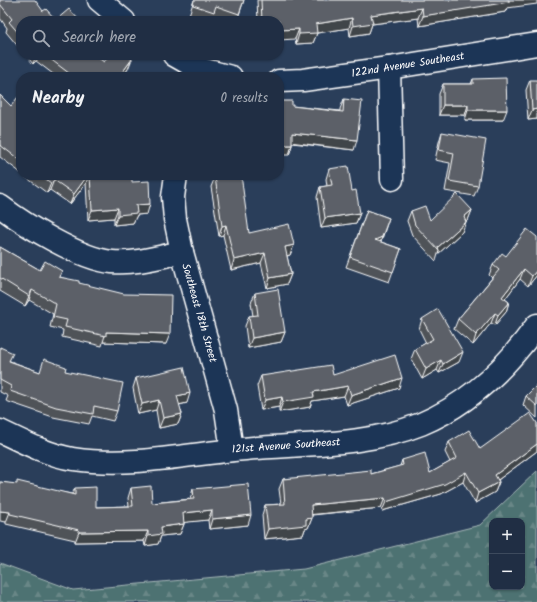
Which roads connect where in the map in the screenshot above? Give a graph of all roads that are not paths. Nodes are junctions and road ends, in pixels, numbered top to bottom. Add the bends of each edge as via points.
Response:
1 (99, 0) edge
2 (118, 16) edge
3 (537, 44) edge
4 (183, 60) edge
5 (389, 68) junction
6 (208, 72) edge
7 (284, 81) edge
8 (176, 180) edge
9 (392, 180) dead end
10 (0, 206) edge
11 (182, 252) junction
12 (537, 325) edge
13 (0, 431) edge
14 (232, 450) junction

1 - 2 street
3 - 5 street, 122nd Avenue Southeast
4 - 6 street
5 - 7 street, 122nd Avenue Southeast
5 - 9 street
8 - 11 street, Southeast 18th Street via 174,212
10 - 11 street via 58,242 86,255 111,262 139,261
11 - 14 street, Southeast 18th Street via 226,410
12 - 14 street, 121st Avenue Southeast via 522,346 472,394 422,423 390,435 361,440
13 - 14 street, 121st Avenue Southeast via 56,454 97,461 164,459

